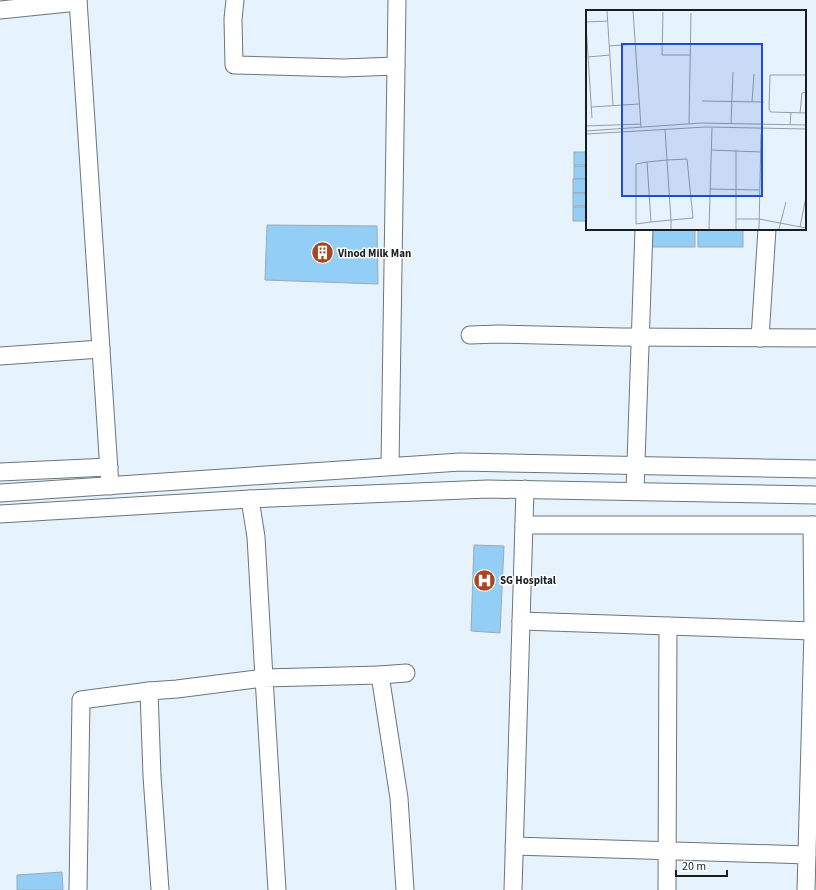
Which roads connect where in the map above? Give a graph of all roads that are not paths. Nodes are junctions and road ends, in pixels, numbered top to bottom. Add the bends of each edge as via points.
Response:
1 (235, 0) edge
2 (398, 0) edge
3 (78, 1) edge
4 (0, 10) edge
5 (396, 66) junction
6 (644, 230) edge
7 (767, 230) edge
8 (470, 335) dead end
9 (641, 336) junction
10 (760, 338) junction
11 (816, 338) edge
12 (101, 349) junction
13 (0, 356) edge
14 (636, 465) junction
15 (390, 466) junction
16 (109, 467) junction
17 (816, 469) edge
18 (0, 472) edge
19 (110, 486) junction
20 (525, 489) junction
21 (635, 492) junction
22 (0, 493) edge
23 (816, 495) edge
24 (250, 499) junction
25 (0, 514) edge
26 (524, 525) junction
27 (814, 525) edge
28 (521, 621) junction
29 (668, 626) junction
30 (813, 631) junction
31 (406, 673) dead end
32 (380, 675) junction
33 (264, 678) junction
34 (148, 691) junction
35 (514, 846) junction
36 (667, 851) junction
37 (807, 855) junction
38 (78, 890) edge
39 (160, 890) edge
40 (277, 890) edge
41 (405, 890) edge
42 (512, 890) edge
43 (667, 890) edge
44 (806, 890) edge

1 - 5 street via 234,65 343,68
2 - 5 street
3 - 4 street
3 - 12 street
5 - 15 street
6 - 9 street
7 - 10 street
8 - 9 street
9 - 10 street
9 - 14 street
10 - 11 street
12 - 13 street
12 - 16 street
14 - 15 street via 460,462
14 - 17 street
14 - 21 street
15 - 19 street
16 - 18 street
16 - 19 street
19 - 22 street
20 - 21 street
20 - 24 street
20 - 26 street
21 - 23 street
24 - 25 street
24 - 33 street via 256,537
26 - 27 street
26 - 28 street
27 - 30 street
28 - 29 street
28 - 35 street
29 - 30 street
29 - 36 street
30 - 37 street
31 - 32 street
32 - 33 street
32 - 41 street via 399,798
33 - 34 street
33 - 40 street
34 - 38 street via 81,700
34 - 39 street
35 - 36 street
35 - 42 street
36 - 37 street
36 - 43 street
37 - 44 street

